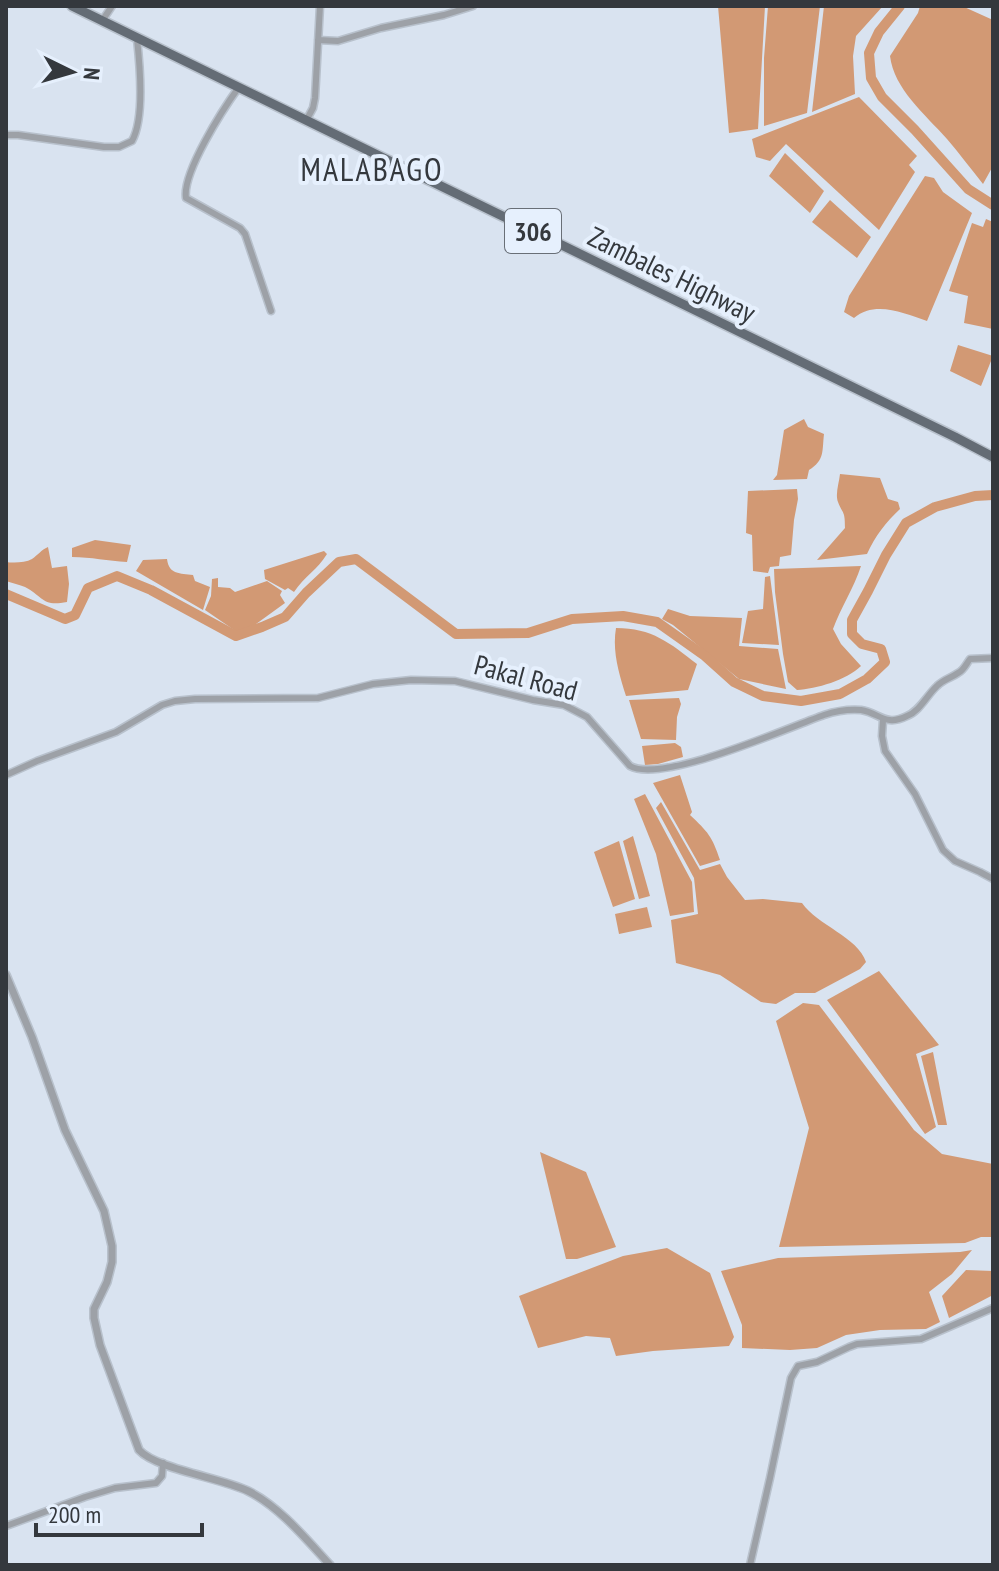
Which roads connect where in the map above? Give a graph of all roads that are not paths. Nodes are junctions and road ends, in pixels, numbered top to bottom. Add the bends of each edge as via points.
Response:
1 (72, 6) edge
2 (112, 6) edge
3 (320, 6) edge
4 (473, 6) edge
5 (102, 21) junction
6 (137, 39) junction
7 (318, 40) junction
8 (239, 86) junction
9 (307, 119) junction
10 (6, 135) edge
11 (271, 311) dead end
12 (993, 457) edge
13 (993, 658) edge
14 (883, 720) junction
15 (6, 775) edge
16 (993, 879) edge
17 (6, 975) edge
18 (993, 1308) edge
19 (163, 1463) junction
20 (6, 1526) edge
21 (330, 1565) edge
22 (750, 1565) edge

1 - 5 main road, Zambales Highway / 306
2 - 5 street
3 - 7 street
4 - 7 street via 338,41
5 - 6 main road, Zambales Highway / 306
6 - 8 main road, Zambales Highway / 306
6 - 10 street via 140,97 132,141 104,147
7 - 9 street via 315,98
8 - 9 main road, Zambales Highway / 306
8 - 11 street via 191,171 185,194 245,234
9 - 12 main road, Zambales Highway / 306
13 - 14 street via 970,659 910,715
14 - 15 street, Pakal Road via 863,711 836,712 709,758 642,770 630,766 587,717 564,705 455,681 411,680 318,698 175,701 116,732
14 - 16 street via 885,751 915,794 943,850
17 - 19 street via 65,1130 104,1211 112,1262 94,1309 100,1345 139,1450
18 - 22 street via 921,1339 857,1344 794,1370
19 - 20 street via 156,1483 100,1492
19 - 21 street via 247,1490 269,1504

